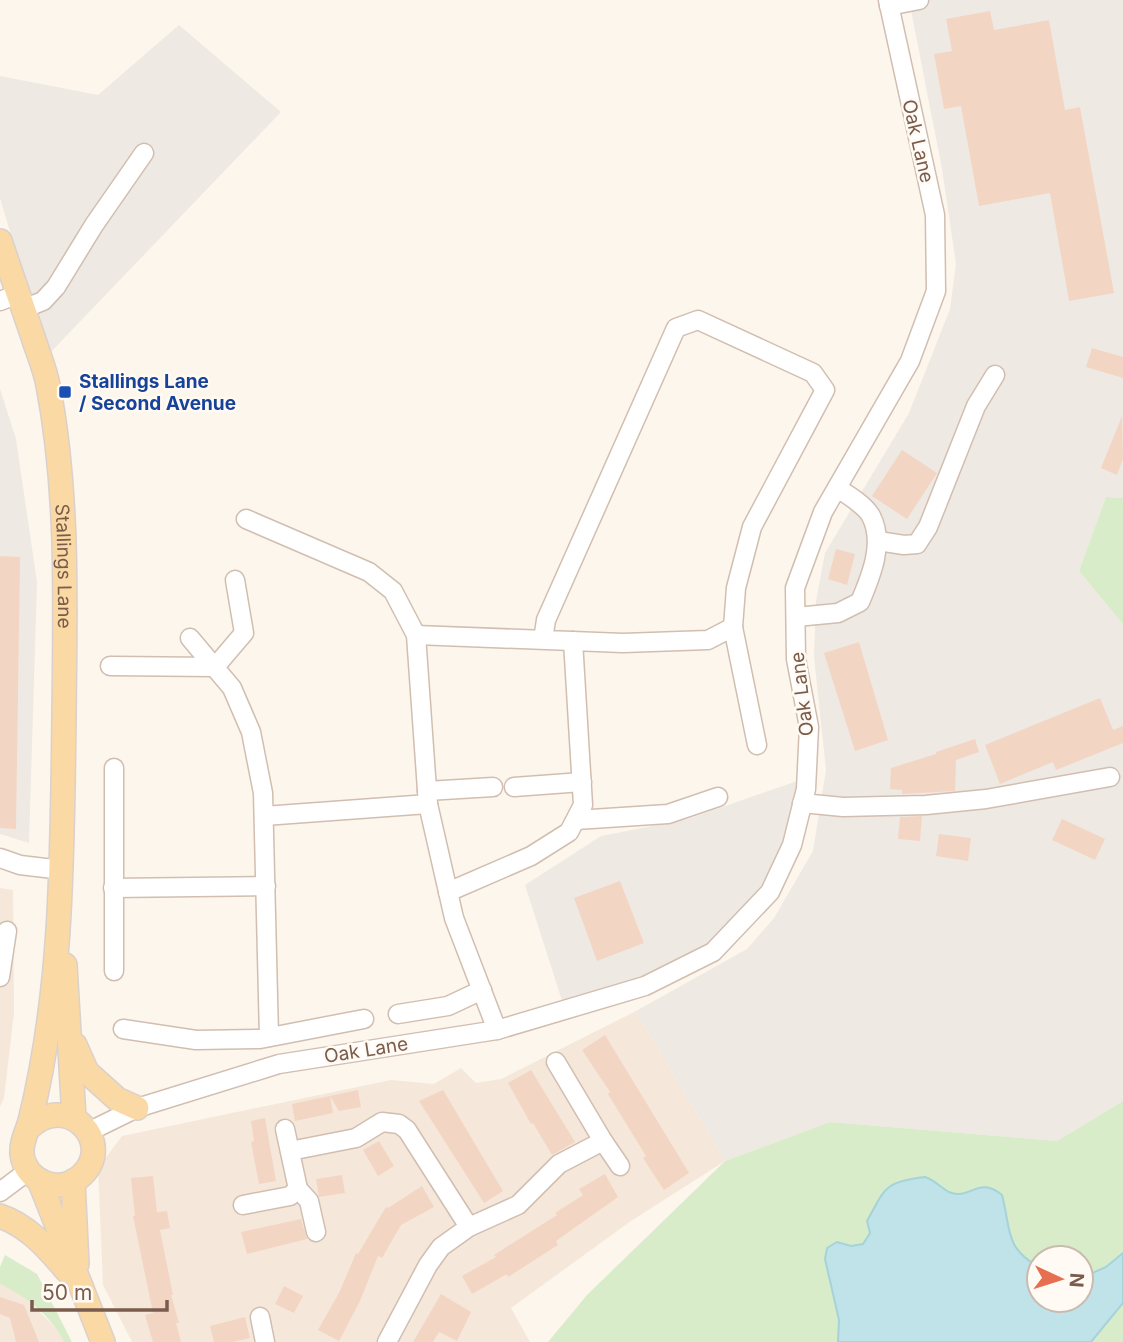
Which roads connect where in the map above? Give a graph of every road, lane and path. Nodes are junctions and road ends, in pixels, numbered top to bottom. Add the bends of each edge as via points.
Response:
1 (919, 0) edge
2 (888, 3) edge
3 (144, 153) dead end
4 (0, 241) edge
5 (14, 301) edge
6 (995, 375) dead end
7 (837, 488) junction
8 (246, 519) dead end
9 (878, 541) junction
10 (235, 580) dead end
11 (796, 617) junction
12 (733, 627) junction
13 (416, 635) junction
14 (190, 638) dead end
15 (543, 640) junction
16 (573, 641) junction
17 (110, 666) dead end
18 (215, 667) junction
19 (757, 745) dead end
20 (114, 768) dead end
21 (1110, 777) dead end
22 (582, 782) junction
23 (493, 787) dead end
24 (514, 787) dead end
25 (718, 797) dead end
26 (427, 798) junction
27 (802, 803) junction
28 (264, 816) junction
29 (576, 820) junction
30 (0, 858) edge
31 (62, 870) junction
32 (266, 886) junction
33 (113, 888) junction
34 (448, 892) junction
35 (61, 902) junction
36 (7, 932) dead end
37 (114, 971) dead end
38 (0, 977) edge
39 (482, 990) junction
40 (398, 1014) dead end
41 (364, 1019) dead end
42 (123, 1029) dead end
43 (69, 1030) junction
44 (498, 1030) junction
45 (269, 1037) junction
46 (556, 1062) dead end
47 (138, 1108) junction
48 (81, 1125) junction
49 (28, 1129) junction
50 (285, 1129) dead end
51 (603, 1142) junction
52 (290, 1151) junction
53 (620, 1166) dead end
54 (34, 1175) junction
55 (73, 1181) junction
56 (298, 1189) junction
57 (0, 1192) edge
58 (243, 1205) dead end
59 (0, 1216) edge
60 (470, 1227) junction
61 (316, 1232) dead end
62 (79, 1284) junction
63 (260, 1317) dead end
64 (103, 1342) edge
65 (265, 1342) edge
66 (387, 1342) edge

1 - 2 street
2 - 7 street, Oak Lane via 935,215 936,291 910,361
3 - 5 street via 56,287 43,301
4 - 5 main road, Stallings Lane
5 - 31 main road, Stallings Lane via 47,383 60,466 65,529
6 - 9 street via 976,406 917,544
7 - 9 street via 870,515
7 - 11 street, Oak Lane via 823,512 795,588
8 - 13 street via 369,572 393,591
9 - 11 street via 860,602 838,613
10 - 18 street via 244,633
11 - 27 street, Oak Lane via 796,660 809,727
12 - 15 street via 736,588 752,527 825,390 813,373 698,320 676,328 546,620
12 - 16 street via 708,640
12 - 19 street
13 - 15 street
13 - 26 street
14 - 18 street
15 - 16 street
16 - 22 street
17 - 18 street
18 - 28 street via 232,688 251,732
20 - 33 street
21 - 27 street via 986,799 843,807
22 - 24 street
22 - 29 street via 583,805
23 - 26 street
25 - 29 street via 668,814
26 - 28 street
26 - 34 street
27 - 44 street, Oak Lane via 792,845 770,892 713,952 645,986
28 - 32 street
29 - 34 street via 569,832 531,856
30 - 31 street
31 - 35 main road, Stallings Lane
32 - 33 street
32 - 45 street
33 - 37 street
34 - 39 street
35 - 43 main road
35 - 49 main road via 41,1074
36 - 38 street
39 - 40 street via 448,1006
39 - 44 street
41 - 45 street
42 - 45 street via 196,1040
43 - 47 main road via 87,1072 117,1099
43 - 48 main road
44 - 47 street, Oak Lane via 279,1064
46 - 51 street
47 - 48 street, Oak Lane
48 - 49 main road via 54,1114
48 - 55 main road via 93,1154 82,1175
49 - 54 main road via 22,1150
50 - 52 street
51 - 53 street
51 - 60 street via 559,1164 518,1205
52 - 56 street
52 - 60 street via 356,1138 382,1122 399,1124
54 - 55 main road via 50,1185
54 - 57 street
54 - 62 main road
55 - 62 main road
56 - 58 street via 290,1196
56 - 61 street via 309,1201
59 - 62 main road via 41,1241
60 - 66 street via 441,1247 428,1265
62 - 64 main road
63 - 65 street

